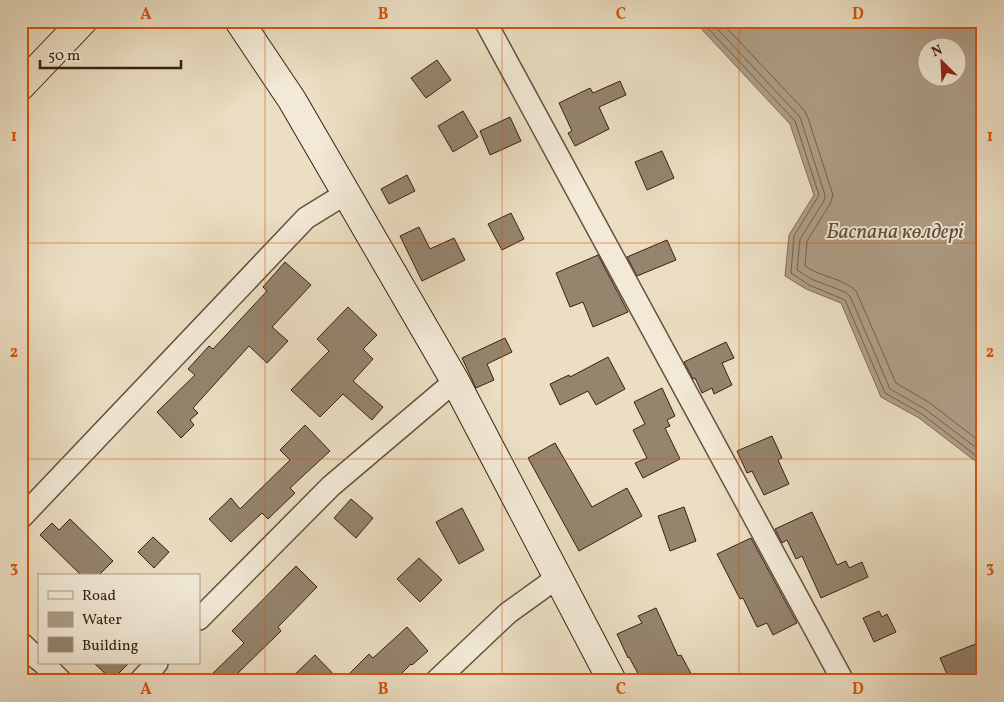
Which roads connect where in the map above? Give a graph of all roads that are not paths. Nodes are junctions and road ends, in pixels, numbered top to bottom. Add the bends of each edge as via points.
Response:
1 (82, 21) edge
2 (239, 21) edge
3 (485, 21) edge
4 (21, 86) edge
5 (345, 194) junction
6 (455, 381) junction
7 (21, 518) edge
8 (558, 577) junction
9 (200, 618) edge
10 (21, 643) edge
11 (38, 659) edge
12 (44, 664) edge
13 (156, 664) edge
14 (62, 681) edge
15 (140, 681) edge
16 (436, 681) edge
17 (612, 681) edge
18 (843, 681) edge

1 - 4 highway
2 - 5 main road via 292,100
3 - 18 street
5 - 6 main road
5 - 7 street via 306,218
6 - 8 main road
6 - 9 street via 331,486
8 - 16 street via 508,613
8 - 17 main road
10 - 11 street
12 - 14 street
13 - 15 street

